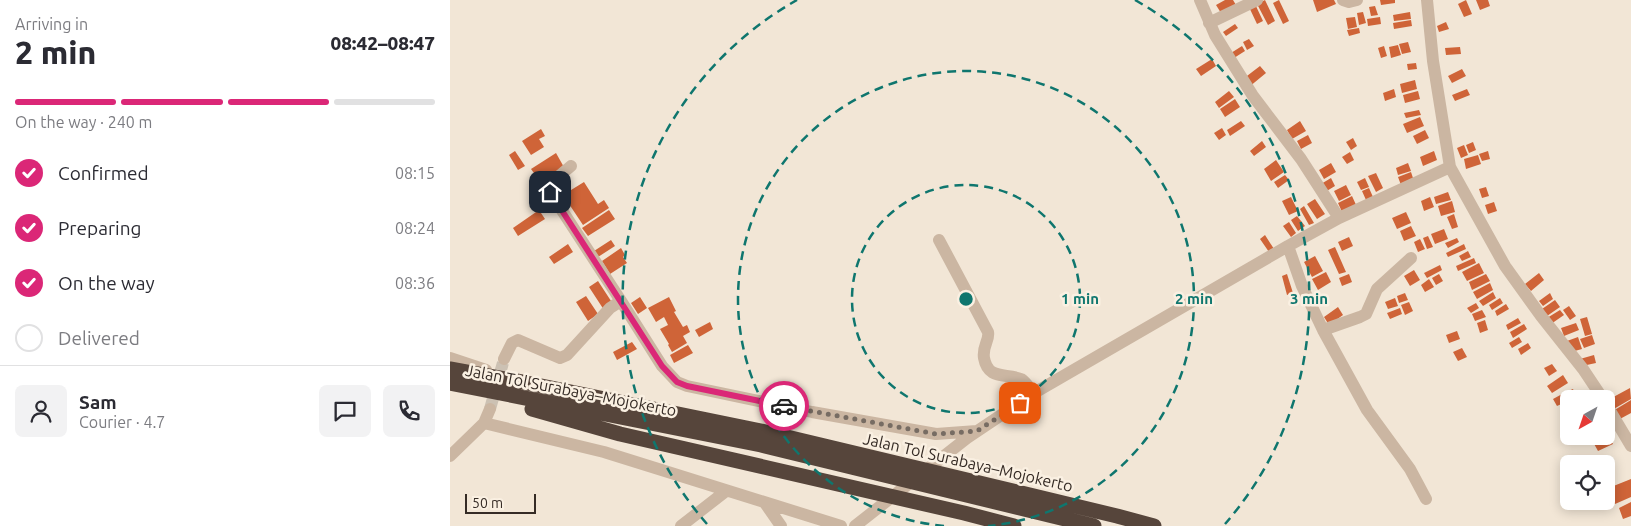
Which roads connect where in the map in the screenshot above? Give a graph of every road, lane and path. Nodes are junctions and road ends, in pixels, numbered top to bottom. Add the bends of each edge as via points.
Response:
1 (1200, 0) edge
2 (1258, 0) edge
3 (1343, 0) edge
4 (1357, 0) edge
5 (1428, 1) edge
6 (1209, 23) junction
7 (571, 166) dead end
8 (1450, 167) junction
9 (1339, 218) junction
10 (939, 240) dead end
11 (1288, 246) junction
12 (1411, 258) dead end
13 (622, 301) junction
14 (1323, 330) junction
15 (450, 358) edge
16 (504, 359) tunnel mouth
17 (450, 369) edge
18 (522, 382) junction
19 (450, 384) edge
20 (1597, 390) edge
21 (1034, 393) junction
22 (490, 409) tunnel mouth
23 (1615, 419) edge
24 (484, 423) junction
25 (972, 435) junction
26 (1631, 446) edge
27 (450, 456) edge
28 (726, 491) junction
29 (1426, 499) dead end
30 (766, 503) junction
31 (964, 513) junction
32 (681, 526) edge
33 (781, 526) edge
34 (840, 526) edge
35 (855, 526) edge
36 (1003, 526) edge
37 (1014, 526) edge
38 (1094, 526) edge
39 (1154, 526) edge

1 - 6 street
2 - 6 street
3 - 4 street
5 - 8 street
6 - 9 street via 1253,96
7 - 13 street via 552,182 550,192
8 - 9 street
8 - 20 street via 1505,266
9 - 11 street
10 - 21 street via 988,332 983,348 986,365 999,376 1020,379
11 - 14 street
11 - 21 street
12 - 14 street via 1378,289 1366,314
13 - 16 street via 610,308 564,357 518,340 512,343
13 - 25 street via 662,366 677,382 687,386 936,434
14 - 29 street via 1366,410 1400,454
15 - 18 street
17 - 18 highway, Jalan Tol Surabaya–Mojokerto
18 - 39 highway, Jalan Tol Surabaya–Mojokerto via 766,432
19 - 31 highway via 620,434
19 - 38 highway, Jalan Tol Surabaya–Mojokerto via 761,445
21 - 25 street
22 - 24 street
23 - 26 street
24 - 27 street
24 - 28 street via 604,452
25 - 35 street
28 - 30 street
28 - 32 street
30 - 33 street
30 - 34 street
31 - 36 street
31 - 37 highway

